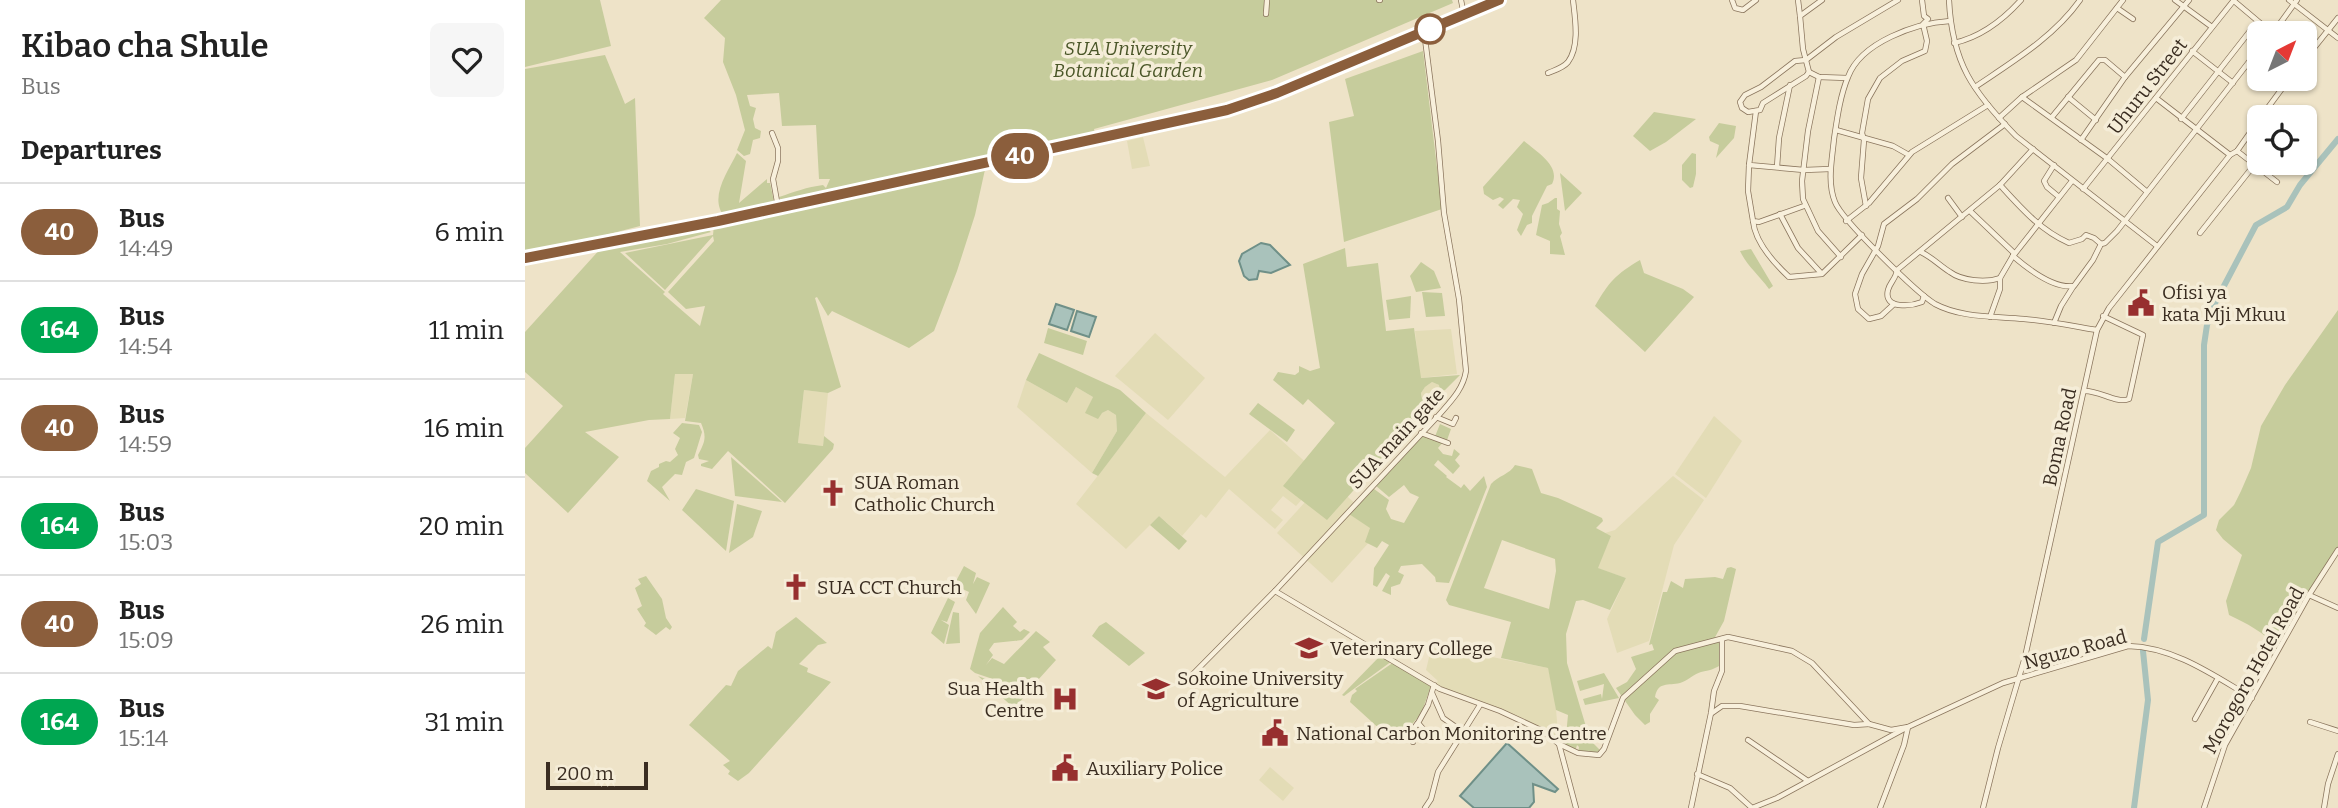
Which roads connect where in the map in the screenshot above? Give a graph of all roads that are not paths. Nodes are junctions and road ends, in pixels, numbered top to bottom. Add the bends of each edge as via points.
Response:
1 (1267, 0) edge
2 (1461, 0) edge
3 (1499, 0) edge
4 (1573, 0) edge
5 (1732, 0) edge
6 (1756, 0) edge
7 (1798, 0) edge
8 (1822, 0) edge
9 (1898, 0) edge
10 (1922, 0) edge
11 (1949, 0) edge
12 (2021, 0) edge
13 (2080, 0) edge
14 (2123, 0) edge
15 (2175, 0) edge
16 (2189, 0) edge
17 (2234, 0) edge
18 (2294, 1) edge
19 (2183, 7) junction
20 (2117, 8) junction
21 (1266, 14) dead end
22 (1464, 15) junction
23 (1800, 16) junction
24 (2338, 18) edge
25 (2133, 19) dead end
26 (1950, 21) junction
27 (2256, 21) edge
28 (2280, 21) edge
29 (1923, 24) junction
30 (2212, 27) junction
31 (2328, 30) junction
32 (1424, 31) junction
33 (2247, 34) edge
34 (2338, 38) edge
35 (1954, 43) junction
36 (2317, 44) edge
37 (2192, 51) junction
38 (1806, 60) junction
39 (2247, 66) edge
40 (1808, 72) junction
41 (2217, 72) junction
42 (1548, 73) dead end
43 (1819, 77) junction
44 (2125, 77) junction
45 (1847, 78) junction
46 (2233, 83) junction
47 (1790, 84) junction
48 (1975, 87) junction
49 (2022, 97) junction
50 (2068, 97) junction
51 (2156, 98) junction
52 (1988, 105) junction
53 (1756, 111) junction
54 (2052, 117) junction
55 (1999, 118) junction
56 (2181, 119) junction
57 (2096, 120) junction
58 (2005, 124) junction
59 (2197, 130) junction
60 (1836, 131) junction
61 (772, 133) dead end
62 (2247, 137) edge
63 (1864, 140) junction
64 (2081, 140) junction
65 (2033, 149) junction
66 (2237, 151) junction
67 (1909, 155) junction
68 (2229, 155) junction
69 (2247, 156) edge
70 (2108, 159) junction
71 (1749, 165) junction
72 (2054, 165) junction
73 (1777, 167) junction
74 (1830, 169) junction
75 (1804, 170) junction
76 (2247, 174) edge
77 (2270, 175) edge
78 (2073, 181) junction
79 (2277, 182) dead end
80 (2000, 185) junction
81 (2083, 189) junction
82 (2146, 191) junction
83 (2060, 197) junction
84 (1948, 198) dead end
85 (1804, 206) junction
86 (1867, 206) junction
87 (778, 207) junction
88 (1970, 211) junction
89 (1780, 214) junction
90 (1962, 218) junction
91 (1753, 221) junction
92 (1846, 221) junction
93 (2124, 221) junction
94 (2038, 224) junction
95 (2200, 233) dead end
96 (1862, 235) junction
97 (2101, 244) junction
98 (2157, 246) junction
99 (1876, 250) junction
100 (1921, 252) junction
101 (2014, 255) junction
102 (1841, 257) junction
103 (525, 258) edge
104 (1897, 270) junction
105 (1822, 274) junction
106 (2000, 278) junction
107 (2063, 286) junction
108 (2074, 286) junction
109 (2068, 295) junction
110 (1924, 296) junction
111 (1894, 304) junction
112 (2103, 316) junction
113 (1990, 317) junction
114 (2054, 323) junction
115 (2097, 330) junction
116 (2084, 391) junction
117 (1436, 417) junction
118 (1456, 418) dead end
119 (1421, 433) junction
120 (1448, 443) dead end
121 (2338, 550) edge
122 (1275, 591) junction
123 (2309, 595) junction
124 (2338, 608) edge
125 (1723, 639) junction
126 (2025, 657) junction
127 (2039, 659) dead end
128 (1191, 676) dead end
129 (2018, 678) junction
130 (2218, 678) junction
131 (1434, 685) junction
132 (1432, 692) junction
133 (2252, 698) junction
134 (1480, 705) junction
135 (1711, 713) junction
136 (2195, 719) dead end
137 (2310, 722) dead end
138 (1418, 723) junction
139 (1869, 724) junction
140 (1908, 727) junction
141 (2338, 731) edge
142 (1463, 732) junction
143 (1430, 737) dead end
144 (1748, 740) dead end
145 (1413, 742) dead end
146 (1559, 744) junction
147 (2338, 754) edge
148 (1697, 774) junction
149 (1808, 780) junction
150 (1425, 808) edge
151 (1576, 808) edge
152 (1691, 808) edge
153 (1880, 808) edge
154 (1983, 808) edge
155 (2204, 808) edge
156 (2324, 808) edge

1 - 21 street
2 - 22 street
3 - 22 main road
4 - 42 street via 1571,55 1565,65
5 - 6 street via 1735,8 1744,10
7 - 23 street
8 - 23 street
9 - 38 street
10 - 29 street via 1928,19
11 - 26 street
12 - 35 street via 1997,23
13 - 48 street via 2029,50
14 - 20 street
15 - 19 street
16 - 19 street
17 - 27 street
17 - 30 street, Uhuru Street
18 - 28 street
18 - 31 street
19 - 30 street
19 - 44 street
20 - 25 street
20 - 49 street via 2076,60
22 - 32 main road
23 - 38 street
24 - 31 street
26 - 29 street
26 - 35 street
29 - 45 street via 1872,49
29 - 63 street via 1925,51 1885,73 1872,93
30 - 37 street, Uhuru Street
31 - 34 street
31 - 36 street
32 - 87 main road via 1227,110
32 - 117 street, SUA main gate via 1466,371 1462,386
33 - 41 street
35 - 48 street
37 - 41 street
37 - 51 street, Uhuru Street
38 - 40 street
38 - 53 street via 1795,61 1745,95 1742,109
39 - 46 street
40 - 43 street
40 - 47 street
41 - 46 street
41 - 56 street
43 - 45 street
43 - 75 street
44 - 50 street via 2101,59
44 - 57 street
45 - 60 street
46 - 59 street
47 - 53 street
47 - 73 street
48 - 52 street
49 - 54 street
49 - 55 street
50 - 54 street
50 - 57 street
51 - 56 street
51 - 70 street, Uhuru Street
52 - 55 street
52 - 67 street
53 - 71 street
54 - 64 street
55 - 58 street
56 - 59 street
57 - 64 street
58 - 65 street
58 - 99 street via 1884,224
59 - 68 street
59 - 82 street
60 - 63 street
60 - 74 street
61 - 87 street via 778,148 773,179
62 - 66 street, Boma Road
63 - 67 street
63 - 86 street via 1861,184
64 - 70 street
65 - 72 street
65 - 80 street
66 - 68 street, Boma Road
66 - 69 street
67 - 86 street
68 - 98 street, Boma Road
70 - 81 street, Uhuru Street
70 - 82 street
71 - 73 street
71 - 91 street
72 - 78 street
72 - 83 street via 2044,181
73 - 75 street
74 - 75 street
74 - 92 street via 1835,204
75 - 85 street
76 - 95 street
77 - 79 street
78 - 81 street
78 - 83 street
80 - 88 street
80 - 94 street
81 - 93 street
82 - 93 street
83 - 94 street
84 - 90 street
85 - 89 street
85 - 102 street
86 - 92 street
87 - 103 main road
88 - 90 street
88 - 101 street
89 - 91 street
89 - 105 street via 1798,248
90 - 100 street
91 - 105 street via 1774,262 1789,277
92 - 96 street
93 - 97 street
93 - 98 street
94 - 97 street via 2069,243 2086,235
94 - 101 street
96 - 99 street
96 - 102 street
97 - 108 street
98 - 112 street, Boma Road
99 - 104 street
99 - 111 street via 1856,289 1858,309 1874,320
100 - 104 street
100 - 106 street via 1959,277
101 - 106 street
101 - 107 street
102 - 105 street
104 - 110 street
104 - 111 street via 1887,293
106 - 113 street
107 - 108 street
107 - 109 street
108 - 109 street
109 - 114 street
110 - 111 street via 1915,305
110 - 113 street via 1944,307
112 - 115 street, Boma Road
112 - 116 street via 2143,335 2129,399
113 - 114 street
114 - 115 street
115 - 116 street, Boma Road
116 - 126 street, Boma Road
117 - 118 street via 1453,425
117 - 119 street, SUA main gate
119 - 120 street
119 - 122 street, SUA main gate
121 - 123 street, Morogoro Hotel Road
122 - 128 street, SUA main gate
122 - 131 street
123 - 124 street
123 - 133 street, Morogoro Hotel Road
125 - 135 street via 1722,671
125 - 139 street via 1803,656
125 - 146 street via 1675,651 1623,698 1599,754 1578,753
126 - 127 street
126 - 129 street, Boma Road
129 - 130 street, Nguzo Road via 2123,646 2175,655
129 - 140 street, Nguzo Road
129 - 154 street, Boma Road
130 - 133 street, Nguzo Road
130 - 136 street
131 - 132 street
131 - 134 street
132 - 138 street
132 - 142 street via 1443,718
133 - 155 street, Morogoro Hotel Road via 2221,754
134 - 142 street
134 - 146 street via 1543,731
135 - 139 street via 1722,706 1740,706
135 - 148 street
137 - 141 street
138 - 143 street
138 - 145 street via 1412,731
139 - 140 street via 1891,730
140 - 149 street, Nguzo Road
140 - 153 street
142 - 150 street via 1438,772
144 - 149 street
146 - 151 street
147 - 156 street
148 - 149 street, Nguzo Road via 1730,789 1752,808
148 - 152 street

